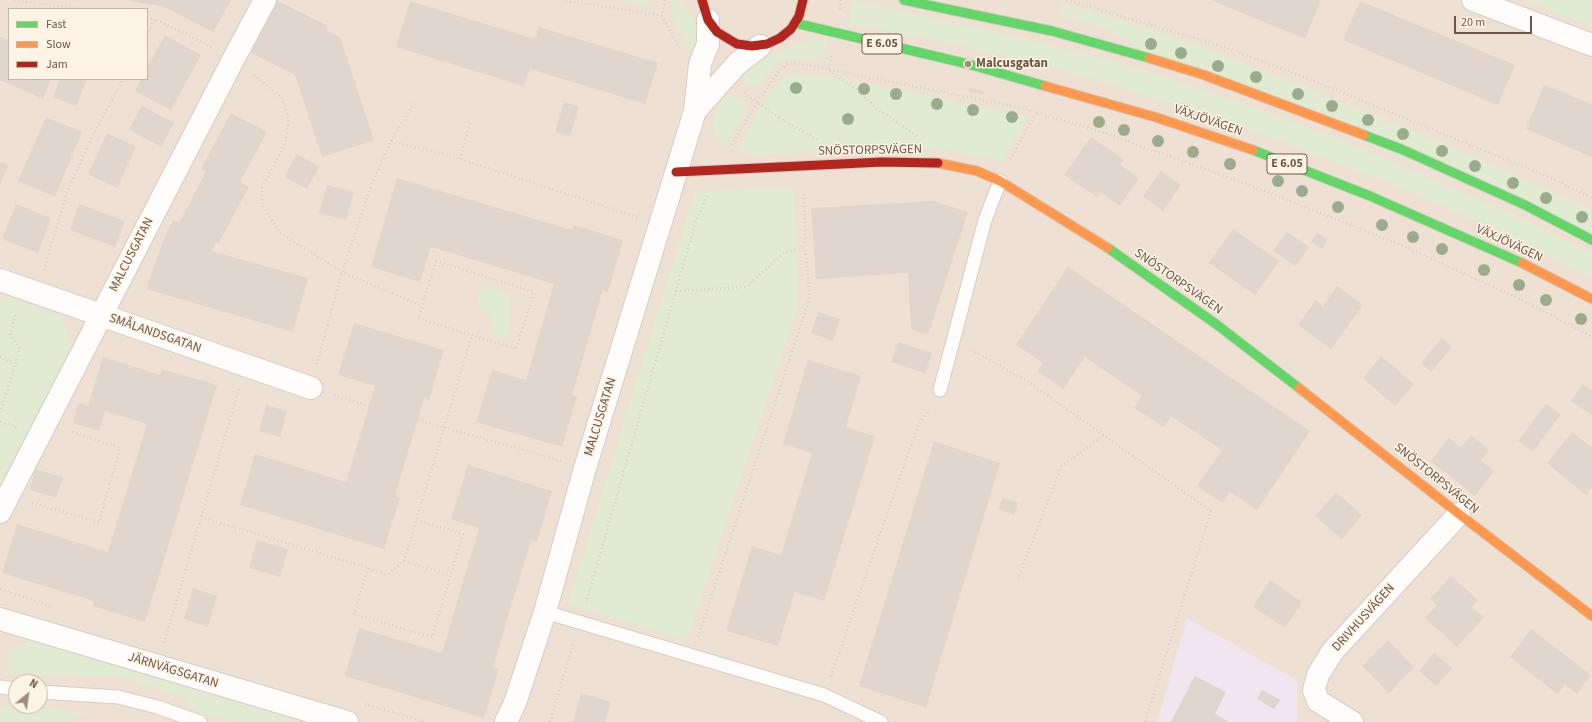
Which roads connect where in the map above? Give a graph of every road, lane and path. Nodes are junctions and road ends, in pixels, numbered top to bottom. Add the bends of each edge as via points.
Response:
1 (14, 0) edge
2 (265, 0) edge
3 (562, 0) edge
4 (665, 0) edge
5 (691, 0) edge
6 (803, 0) edge
7 (904, 0) edge
8 (1067, 0) edge
9 (1473, 0) edge
10 (73, 8) edge
11 (705, 10) edge
12 (662, 16) junction
13 (148, 18) edge
14 (155, 19) junction
15 (795, 23) junction
16 (148, 33) edge
17 (1592, 45) edge
18 (760, 46) junction
19 (234, 58) junction
20 (700, 64) junction
21 (828, 70) junction
22 (725, 78) junction
23 (122, 80) edge
24 (757, 102) junction
25 (414, 103) dead end
26 (695, 111) junction
27 (1036, 113) junction
28 (471, 121) dead end
29 (391, 141) junction
30 (825, 143) dead end
31 (460, 159) junction
32 (942, 164) junction
33 (803, 166) junction
34 (717, 171) junction
35 (676, 172) junction
36 (1000, 181) junction
37 (1592, 198) edge
38 (660, 224) junction
39 (1592, 240) edge
40 (805, 247) junction
41 (342, 272) junction
42 (0, 280) edge
43 (30, 290) junction
44 (676, 291) junction
45 (1592, 299) edge
46 (422, 306) junction
47 (101, 315) junction
48 (472, 335) junction
49 (1592, 337) edge
50 (954, 340) junction
51 (0, 357) edge
52 (15, 363) junction
53 (246, 366) junction
54 (311, 388) junction
55 (940, 390) joint
56 (369, 406) dead end
57 (0, 413) edge
58 (418, 420) dead end
59 (46, 423) junction
60 (444, 427) junction
61 (1104, 435) junction
62 (585, 468) junction
63 (4, 504) edge
64 (1459, 514) junction
65 (201, 517) junction
66 (417, 520) junction
67 (404, 561) junction
68 (368, 568) junction
69 (450, 575) junction
70 (1018, 579) dead end
71 (545, 612) junction
72 (1592, 616) edge
73 (580, 622) junction
74 (1, 625) edge
75 (164, 644) dead end
76 (692, 656) junction
77 (48, 693) edge
78 (824, 695) junction
79 (200, 722) edge
80 (347, 722) edge
81 (506, 722) edge
82 (550, 722) edge
83 (881, 722) edge
84 (1145, 722) edge
85 (1352, 722) edge

1 - 10 path
2 - 19 street, MALCUSGATAN
3 - 12 path
4 - 12 path
5 - 11 main road
6 - 15 main road
7 - 39 main road via 1059,33 1204,75 1401,149 1526,205
8 - 37 path via 1224,47 1543,175
9 - 17 street
11 - 18 main road via 717,32 730,41
11 - 20 street, MALCUSGATAN via 708,44
12 - 20 path via 682,54
13 - 14 path
14 - 16 path
14 - 19 path
15 - 18 main road via 780,38
15 - 45 main road, VÄXJÖVÄGEN / E 6.05 via 968,64 1155,117 1247,148 1370,196 1512,258
18 - 22 street, MALCUSGATAN via 737,64
19 - 41 path via 282,98 289,120 285,144 262,188 262,205 280,233
19 - 47 street, MALCUSGATAN
20 - 26 street, MALCUSGATAN
21 - 24 path via 789,63 780,70
21 - 27 path via 1022,108
21 - 32 path via 919,138
22 - 24 path
22 - 26 street, MALCUSGATAN
23 - 43 path via 92,137 67,192
24 - 30 path via 784,122
24 - 34 path
25 - 29 path
26 - 35 street, MALCUSGATAN
27 - 36 path via 1005,167
27 - 49 path via 1108,134 1252,186 1399,244 1528,303
28 - 31 path
29 - 31 path
29 - 41 path via 372,183
31 - 38 path
32 - 33 main road, SNÖSTORPSVÄGEN via 882,162
32 - 36 main road, SNÖSTORPSVÄGEN via 977,171
33 - 34 main road, SNÖSTORPSVÄGEN
33 - 40 path
34 - 35 main road, SNÖSTORPSVÄGEN
34 - 44 path via 696,221
35 - 38 street, MALCUSGATAN
36 - 50 lane via 985,220
36 - 64 main road, SNÖSTORPSVÄGEN via 1109,249 1216,324
38 - 62 street, MALCUSGATAN
40 - 44 path via 785,252 746,287
40 - 76 path via 810,297
41 - 46 path
41 - 54 path
42 - 43 street, SMÅLANDSGATAN
43 - 47 street, SMÅLANDSGATAN
43 - 52 path via 10,334 20,349
44 - 73 path
46 - 48 path via 418,318
46 - 48 path via 436,261 534,292 516,349
47 - 53 street, SMÅLANDSGATAN
47 - 59 street, MALCUSGATAN
48 - 60 path
50 - 55 lane
50 - 61 path via 1027,381
51 - 52 path
52 - 57 path
53 - 54 street, SMÅLANDSGATAN
53 - 65 path
54 - 56 path
55 - 78 path via 918,425
58 - 60 path
59 - 63 street, MALCUSGATAN
59 - 63 path via 120,448 99,522
60 - 62 path
60 - 66 path
61 - 70 path via 1061,467
61 - 84 path via 1211,512
62 - 71 street, MALCUSGATAN
64 - 72 main road, SNÖSTORPSVÄGEN
64 - 85 street, DRIVHUSVÄGEN via 1332,652 1318,675 1314,690 1318,701
65 - 68 path
65 - 75 path
66 - 67 path
66 - 69 path via 463,534
67 - 68 path via 388,574
67 - 69 path
68 - 69 path via 354,614 432,637
71 - 73 lane
71 - 81 street, MALCUSGATAN via 516,703
73 - 76 lane
73 - 82 path
74 - 80 street, JÄRNVÄGSGATAN
76 - 78 lane
77 - 79 lane via 118,697
78 - 83 lane

